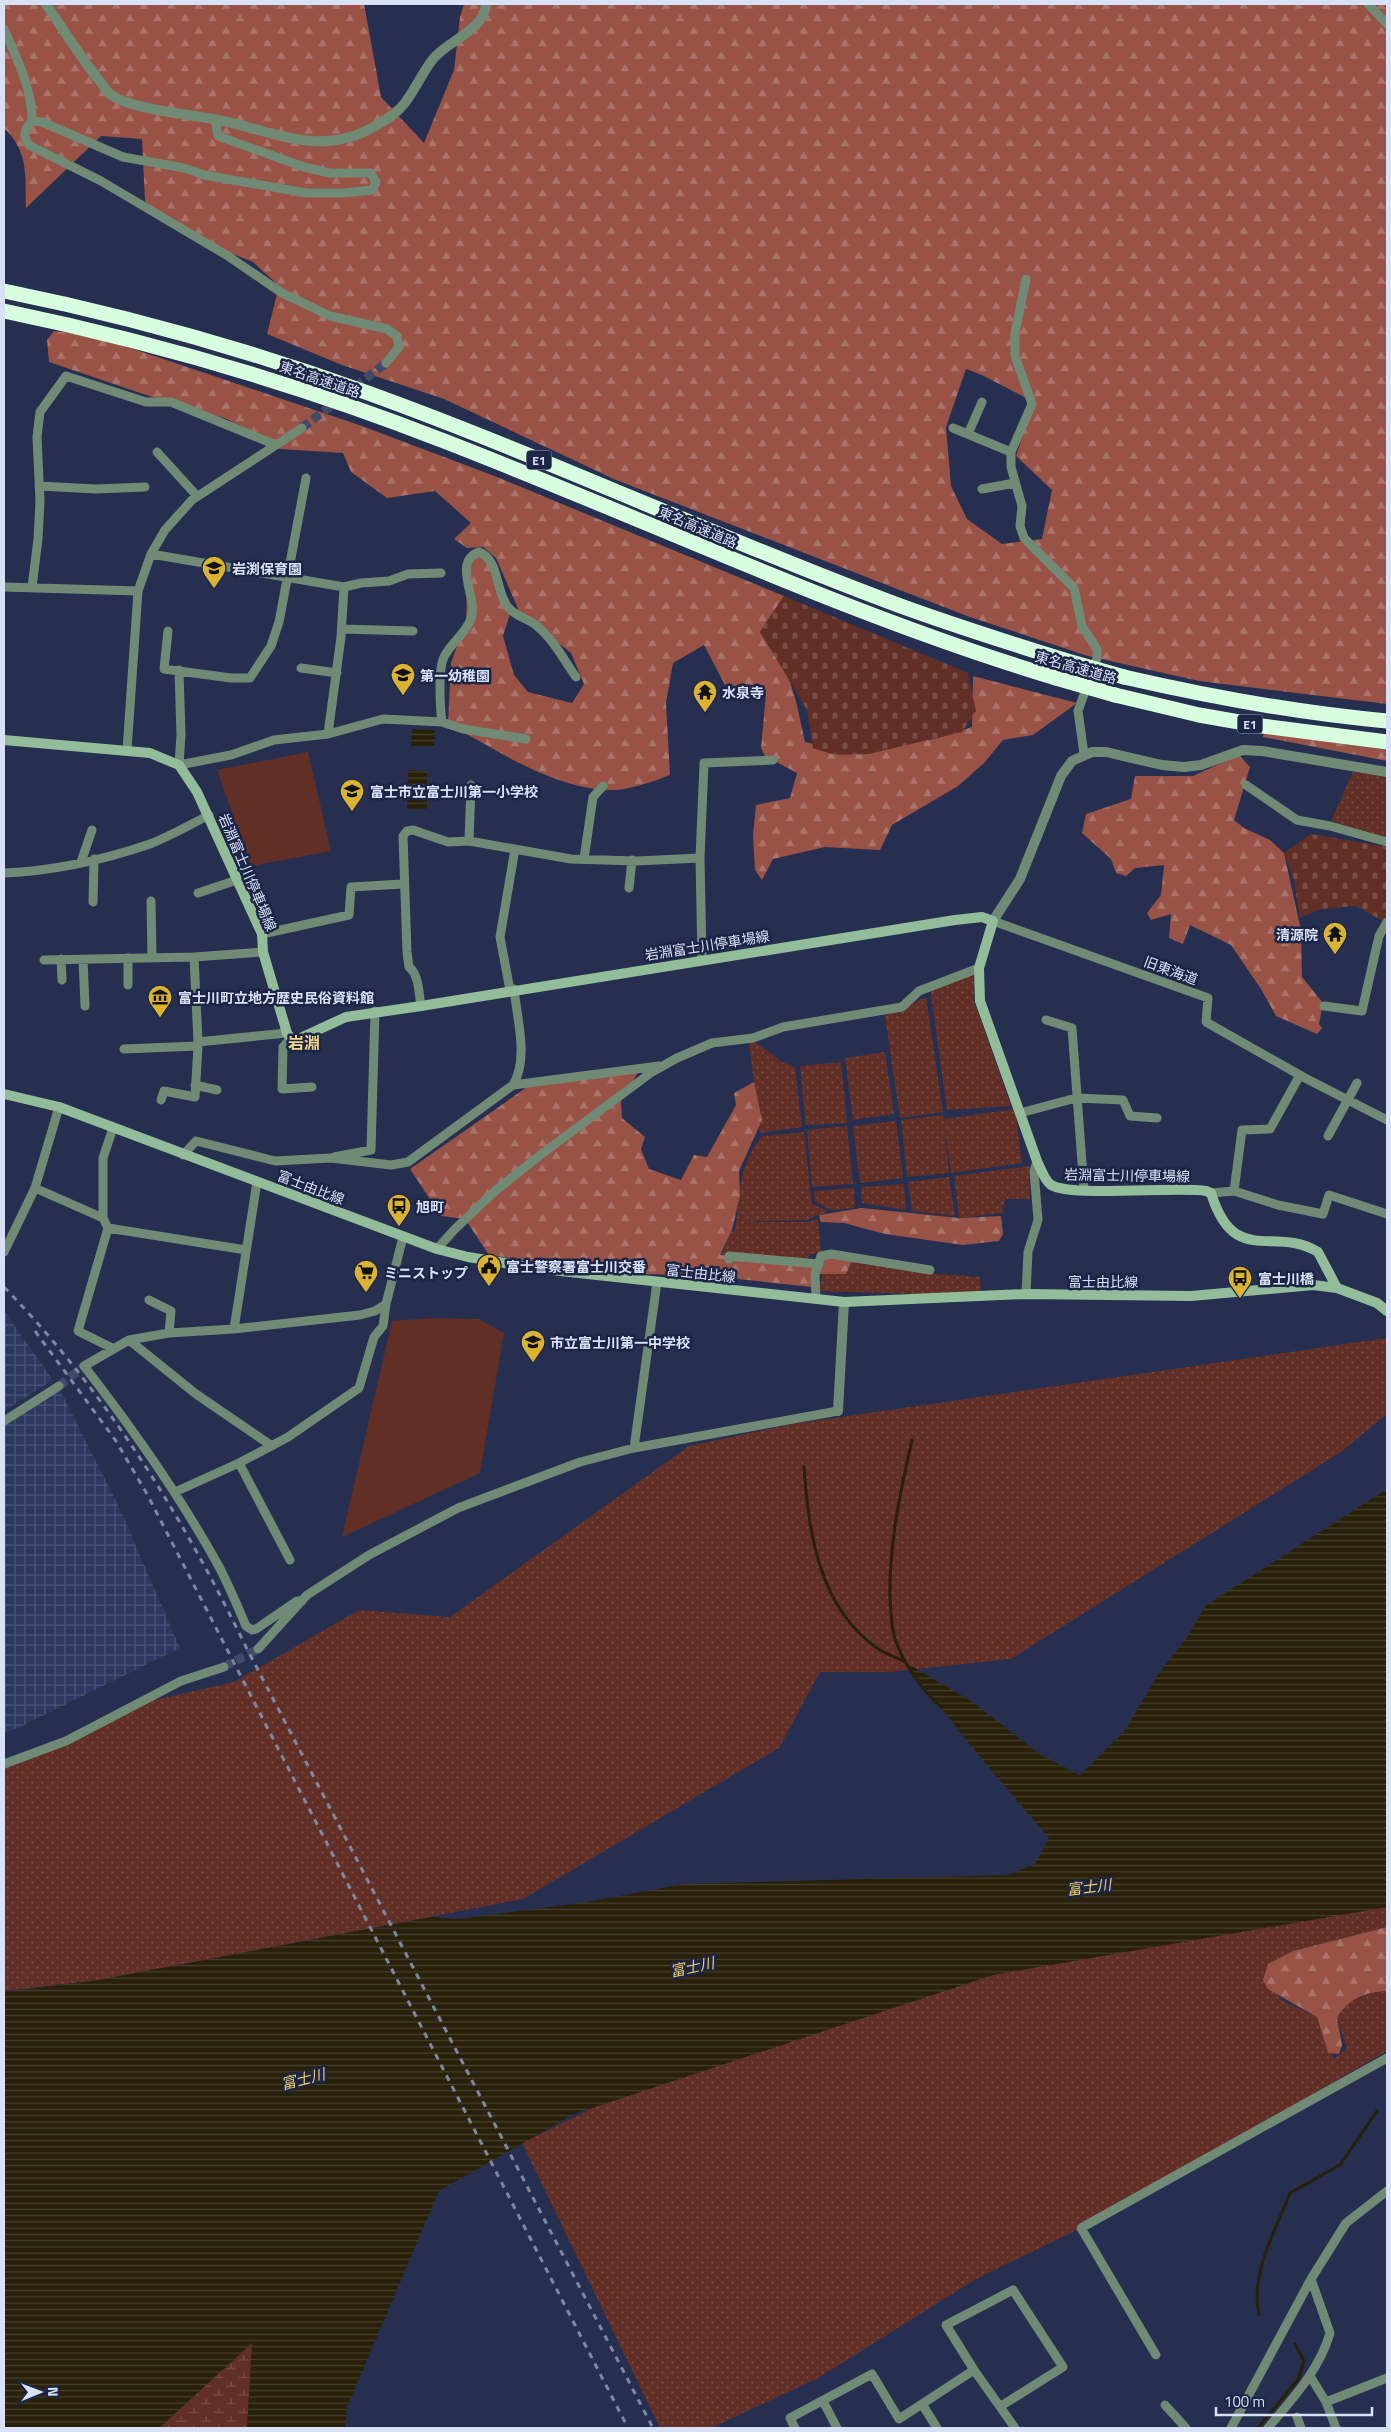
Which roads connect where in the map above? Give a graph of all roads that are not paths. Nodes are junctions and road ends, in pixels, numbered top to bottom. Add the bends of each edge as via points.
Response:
1 (46, 4) edge
2 (486, 4) edge
3 (1368, 4) edge
4 (1387, 24) edge
5 (4, 29) edge
6 (215, 119) junction
7 (32, 121) junction
8 (1026, 279) dead end
9 (4, 291) edge
10 (4, 311) edge
11 (386, 363) tunnel mouth
12 (982, 402) dead end
13 (302, 428) tunnel mouth
14 (953, 428) dead end
15 (968, 434) junction
16 (276, 445) junction
17 (157, 452) dead end
18 (1011, 452) junction
19 (306, 478) dead end
20 (1015, 483) junction
21 (39, 486) junction
22 (145, 487) dead end
23 (982, 489) dead end
24 (197, 496) junction
25 (151, 554) junction
26 (441, 573) dead end
27 (287, 578) junction
28 (4, 587) edge
29 (32, 587) junction
30 (344, 588) junction
31 (138, 591) junction
32 (342, 630) junction
33 (168, 631) dead end
34 (413, 631) dead end
35 (301, 668) dead end
36 (179, 670) junction
37 (337, 673) junction
38 (576, 677) dead end
39 (1387, 721) edge
40 (442, 722) junction
41 (328, 734) junction
42 (526, 739) dead end
43 (4, 740) edge
44 (1387, 742) edge
45 (127, 750) junction
46 (1084, 754) junction
47 (773, 760) dead end
48 (179, 765) junction
49 (1387, 772) edge
50 (471, 785) dead end
51 (1246, 785) dead end
52 (603, 786) dead end
53 (209, 816) junction
54 (92, 830) dead end
55 (469, 841) junction
56 (1387, 842) edge
57 (515, 849) junction
58 (700, 858) junction
59 (94, 859) junction
60 (584, 859) junction
61 (632, 860) junction
62 (81, 862) junction
63 (4, 873) edge
64 (237, 880) junction
65 (403, 884) junction
66 (629, 888) dead end
67 (198, 893) dead end
68 (151, 901) dead end
69 (94, 902) dead end
70 (993, 921) junction
71 (1387, 922) edge
72 (262, 934) junction
73 (263, 952) junction
74 (194, 956) junction
75 (152, 957) junction
76 (128, 958) junction
77 (61, 959) junction
78 (83, 959) junction
79 (44, 960) dead end
80 (702, 960) junction
81 (979, 968) junction
82 (62, 980) dead end
83 (128, 985) dead end
84 (512, 990) junction
85 (85, 1006) dead end
86 (421, 1006) junction
87 (1324, 1006) dead end
88 (375, 1011) junction
89 (1046, 1020) dead end
90 (289, 1035) junction
91 (198, 1044) junction
92 (124, 1049) dead end
93 (662, 1066) junction
94 (1300, 1075) junction
95 (1357, 1082) dead end
96 (195, 1085) junction
97 (513, 1085) junction
98 (312, 1088) dead end
99 (217, 1090) dead end
100 (4, 1094) edge
101 (1076, 1098) junction
102 (161, 1100) dead end
103 (1347, 1100) junction
104 (58, 1107) junction
105 (1020, 1113) junction
106 (1157, 1118) dead end
107 (1387, 1120) edge
108 (113, 1128) junction
109 (1328, 1136) dead end
110 (183, 1155) junction
111 (330, 1158) junction
112 (1037, 1161) junction
113 (257, 1182) junction
114 (34, 1188) junction
115 (1084, 1190) junction
116 (1234, 1191) junction
117 (1211, 1193) junction
118 (1387, 1214) edge
119 (104, 1218) junction
120 (108, 1228) junction
121 (403, 1237) junction
122 (437, 1249) junction
123 (246, 1250) junction
124 (4, 1252) edge
125 (728, 1259) dead end
126 (819, 1264) junction
127 (930, 1270) dead end
128 (656, 1282) junction
129 (1337, 1288) junction
130 (1026, 1294) junction
131 (816, 1299) junction
132 (149, 1300) dead end
133 (844, 1302) junction
134 (386, 1304) junction
135 (1387, 1311) edge
136 (234, 1329) junction
137 (169, 1332) junction
138 (129, 1340) junction
139 (112, 1348) junction
140 (59, 1386) tunnel mouth
141 (838, 1411) joint
142 (4, 1421) edge
143 (272, 1446) junction
144 (634, 1448) junction
145 (239, 1463) junction
146 (176, 1492) junction
147 (290, 1560) dead end
148 (302, 1601) junction
149 (258, 1649) tunnel mouth
150 (224, 1667) tunnel mouth
151 (4, 1764) edge
152 (1387, 2058) edge
153 (1387, 2191) edge
154 (1311, 2279) junction
155 (1156, 2354) dead end
156 (974, 2370) junction
157 (1310, 2376) junction
158 (1387, 2378) edge
159 (823, 2401) junction
160 (1326, 2402) junction
161 (922, 2404) junction
162 (1165, 2405) dead end
163 (1001, 2406) junction
164 (1297, 2417) dead end
165 (795, 2428) edge
166 (837, 2428) edge
167 (937, 2428) edge
168 (1015, 2428) edge
169 (1186, 2428) edge
170 (1231, 2428) edge
171 (1268, 2428) edge
172 (1301, 2428) edge
173 (1336, 2428) edge

1 - 6 street via 110,94 126,101
2 - 6 street via 486,11 476,24 439,52 404,104 389,118 353,138 317,143
3 - 4 street
5 - 7 street via 23,71
6 - 7 street via 218,136 304,167 330,172 371,173 376,186 372,190 343,193 307,192 204,175 123,157 72,133
7 - 11 street via 24,130 24,138 29,145 101,181 228,256 282,293 330,316 387,329 397,336 399,347
8 - 18 street via 1015,333 1015,356 1032,404
9 - 39 highway, 東名高速道路 / E1, bridge via 182,332 365,392 450,423 881,599 960,628 1124,677 1214,698
10 - 44 highway, 東名高速道路 / E1, bridge via 178,351 357,408 874,616 963,649 1056,678 1199,716
12 - 15 street
13 - 16 street
14 - 15 street
15 - 18 street
16 - 21 street via 171,402 146,402 66,376 40,412 37,437
16 - 24 street
17 - 24 street
18 - 20 street
19 - 27 street
20 - 23 street
20 - 46 street via 1022,506 1020,526 1024,538 1074,588 1082,626 1097,649 1097,658 1078,711
21 - 22 street
21 - 29 street via 38,539
24 - 25 street via 164,530
25 - 27 street
25 - 31 street
26 - 30 street via 408,574
27 - 30 street
27 - 36 street via 271,646 250,678
28 - 29 street
29 - 31 street
30 - 32 street
31 - 45 street
32 - 34 street
32 - 37 street
33 - 36 street via 164,669
35 - 37 street
36 - 48 street
37 - 41 street
38 - 40 street via 545,634 507,606 490,559 479,552 473,554 466,563 472,615 444,657 441,667
40 - 41 street via 383,720
40 - 42 street via 463,729
41 - 48 street via 274,740 230,755
43 - 45 main road
45 - 48 main road via 168,758
46 - 49 street via 1106,752 1162,766 1184,767 1243,750 1262,751
46 - 70 street via 1072,760 1061,776 1020,879
47 - 58 street via 704,763
48 - 53 main road, 岩淵富士川停車場線
50 - 55 street
51 - 56 street via 1297,820
52 - 60 street via 593,797
53 - 59 street via 151,843
53 - 64 main road, 岩淵富士川停車場線
54 - 62 street
55 - 57 street
55 - 65 street via 448,842 414,830 407,831 403,836
57 - 60 street
57 - 84 street via 500,937
58 - 61 street
58 - 80 street
59 - 62 street
59 - 69 street
60 - 61 street
61 - 66 street
62 - 63 street via 29,872
64 - 67 street
64 - 72 main road, 岩淵富士川停車場線
65 - 72 street via 351,887 349,915
65 - 86 street via 408,959
68 - 75 street
70 - 80 main road, 岩淵富士川停車場線 via 982,917 955,920
70 - 81 main road, 岩淵富士川停車場線
70 - 94 street, 旧東海道 via 1208,998 1206,1022
71 - 87 street via 1379,936 1362,1011
72 - 73 main road, 岩淵富士川停車場線
73 - 74 street
73 - 90 main road, 岩淵富士川停車場線
74 - 75 street
74 - 91 street
75 - 76 street
76 - 78 street
76 - 83 street
77 - 78 street
77 - 79 street
77 - 82 street
78 - 85 street
80 - 84 main road, 岩淵富士川停車場線
81 - 93 street via 919,991 902,1007 783,1028 752,1038 712,1043
81 - 105 main road, 岩淵富士川停車場線 via 980,1001
84 - 86 main road, 岩淵富士川停車場線
84 - 97 street via 521,1052 520,1068
86 - 88 main road, 岩淵富士川停車場線
88 - 90 main road, 岩淵富士川停車場線 via 346,1017 296,1040
88 - 111 street via 371,1150
89 - 101 street via 1072,1028
90 - 91 street
90 - 98 street via 283,1047 282,1089
91 - 92 street
91 - 96 street
93 - 97 street
93 - 122 street via 495,1191
94 - 103 street, 旧東海道
94 - 116 street via 1270,1129 1242,1130
95 - 103 street
96 - 99 street
96 - 102 street via 194,1097 164,1092
97 - 111 street via 408,1162 391,1165
100 - 104 main road, 富士由比線
101 - 105 street
101 - 106 street via 1122,1100 1130,1116
101 - 115 street
103 - 107 street, 旧東海道
103 - 109 street
104 - 108 main road, 富士由比線
104 - 114 street
105 - 112 main road, 岩淵富士川停車場線
108 - 110 main road, 富士由比線
108 - 119 street via 103,1158
110 - 111 street via 196,1141 275,1162
110 - 113 main road, 富士由比線
112 - 115 main road, 岩淵富士川停車場線 via 1048,1184 1058,1189
112 - 130 street via 1034,1171 1038,1220 1028,1252
113 - 121 main road, 富士由比線
113 - 123 street
114 - 119 street
114 - 124 street
115 - 117 main road, 岩淵富士川停車場線 via 1199,1190
116 - 117 street
116 - 118 street via 1278,1205 1323,1214 1329,1195
117 - 129 main road via 1221,1219 1246,1240 1311,1248 1318,1252
119 - 120 street
120 - 123 street
120 - 139 street via 78,1331
121 - 122 main road, 富士由比線
121 - 134 street
122 - 128 main road, 富士由比線 via 542,1269
123 - 136 street
125 - 126 street via 729,1256
126 - 127 street via 821,1256 831,1254
126 - 131 street via 815,1274
128 - 131 main road, 富士由比線
128 - 144 street
129 - 130 main road, 富士由比線 via 1293,1285 1192,1296
129 - 135 main road, 富士由比線 via 1377,1303
130 - 133 main road, 富士由比線
131 - 133 main road, 富士由比線
132 - 137 street via 171,1311
133 - 141 street
134 - 136 street via 360,1315
134 - 143 street via 383,1326 374,1338 359,1388 307,1426
136 - 137 street
137 - 138 street
138 - 139 street
138 - 143 street via 196,1394
139 - 146 street via 84,1366 138,1435
140 - 142 street
141 - 144 street
143 - 145 street
144 - 148 street via 560,1468 458,1508 369,1555 307,1594
145 - 146 street
145 - 147 street
146 - 148 street via 218,1565 246,1626 256,1630 297,1601
148 - 149 street
150 - 151 street via 180,1681 66,1740
152 - 155 street via 1081,2228
153 - 154 street via 1346,2223
154 - 157 street via 1330,2334
154 - 170 street
156 - 161 street
156 - 163 street
156 - 163 street via 946,2325 1013,2290 1063,2367
157 - 160 street
157 - 171 street
158 - 160 street
159 - 161 street via 872,2374 899,2419
159 - 165 street via 790,2418
159 - 166 street
160 - 173 street
161 - 167 street
162 - 169 street
163 - 168 street
164 - 172 street

